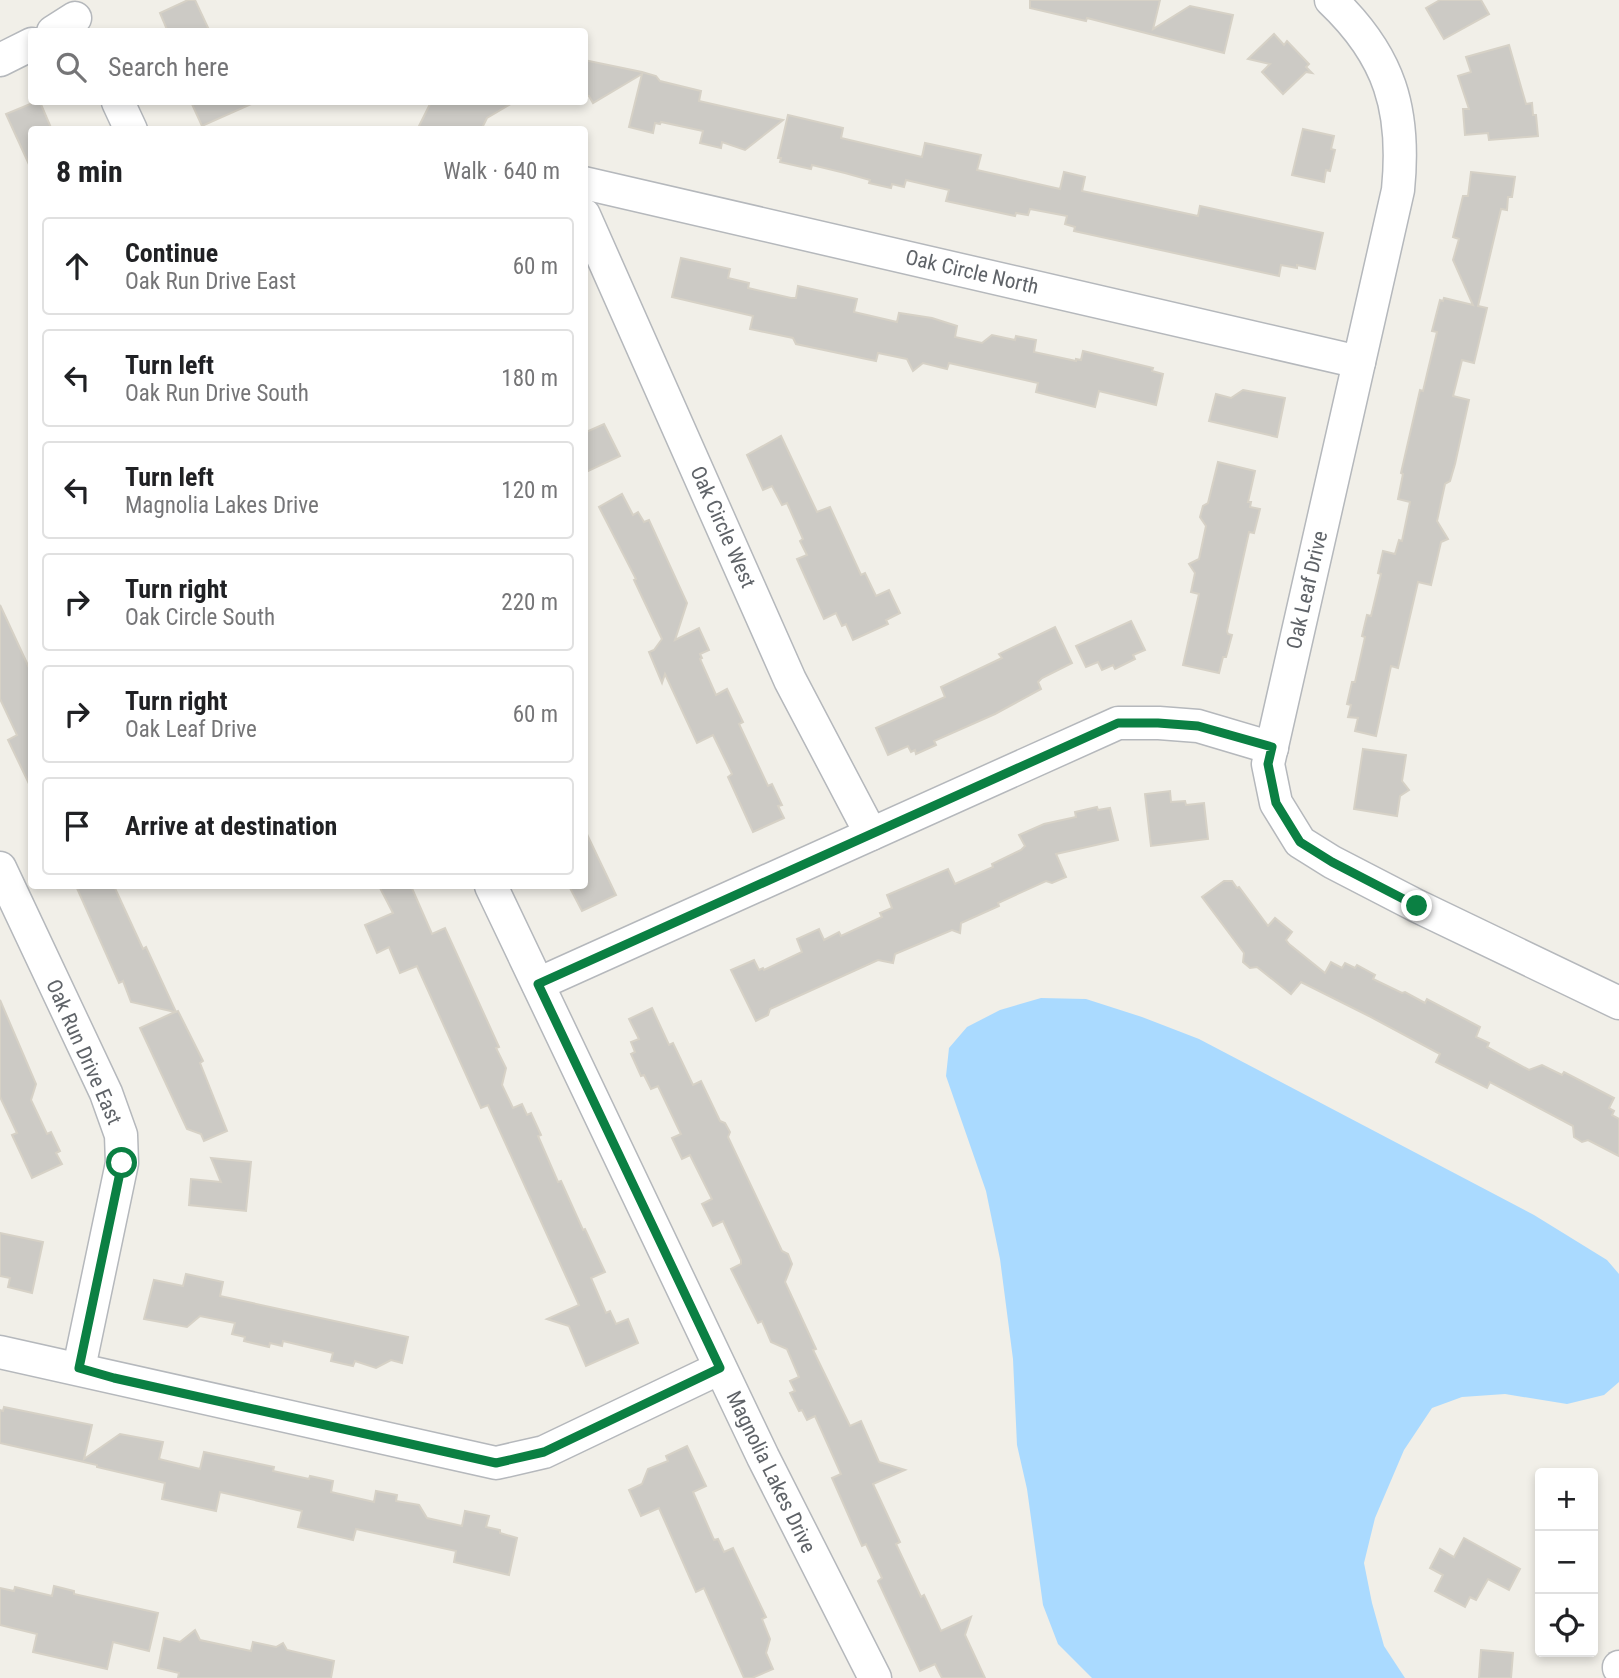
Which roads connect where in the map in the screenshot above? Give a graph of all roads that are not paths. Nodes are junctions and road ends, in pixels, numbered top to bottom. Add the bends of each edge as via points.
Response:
1 (1331, 0) edge
2 (28, 46) edge
3 (0, 60) edge
4 (119, 105) edge
5 (129, 126) edge
6 (588, 184) edge
7 (588, 224) edge
8 (1359, 362) junction
9 (1272, 747) junction
10 (871, 834) junction
11 (0, 868) edge
12 (492, 889) edge
13 (538, 984) junction
14 (1619, 1003) edge
15 (0, 1352) edge
16 (79, 1368) junction
17 (720, 1368) junction
18 (875, 1678) edge

1 - 8 street, Oak Leaf Drive via 1349,17 1380,62 1390,82 1400,134 1398,190
2 - 3 street
4 - 5 street
6 - 8 street, Oak Circle North
7 - 10 street, Oak Circle West via 790,680
8 - 9 street, Oak Leaf Drive
9 - 10 street via 1198,726 1118,723
9 - 14 street, Oak Leaf Drive via 1268,764 1276,803 1300,842 1417,906
10 - 13 street
11 - 16 street, Oak Run Drive East via 106,1093 121,1135 122,1163
12 - 13 street, Magnolia Lakes Drive
13 - 17 street, Magnolia Lakes Drive
15 - 16 street
16 - 17 street via 496,1463 544,1452
17 - 18 street, Magnolia Lakes Drive

